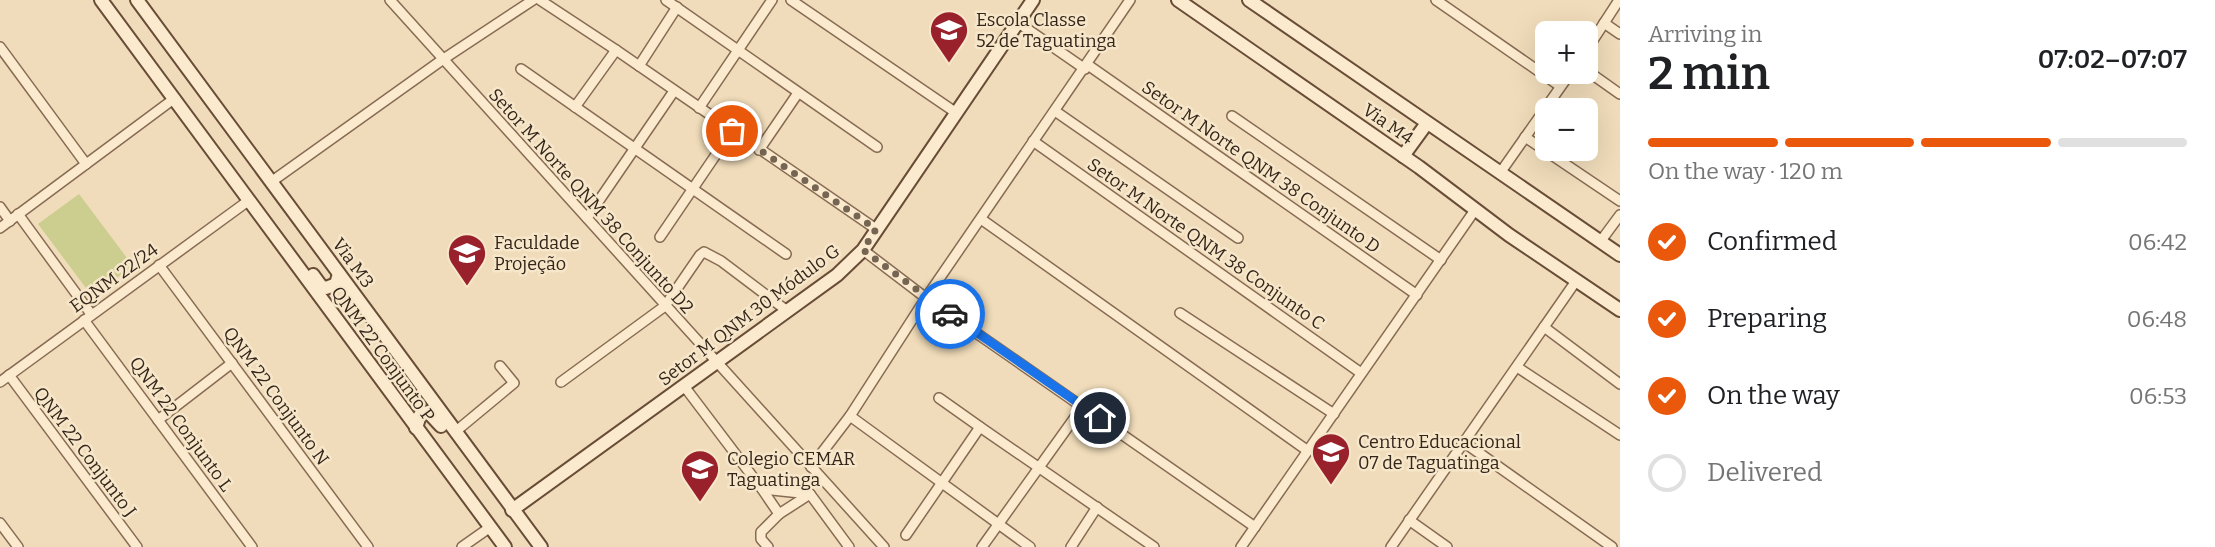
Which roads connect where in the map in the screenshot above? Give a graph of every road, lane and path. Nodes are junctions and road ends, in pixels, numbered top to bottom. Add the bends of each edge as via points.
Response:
1 (102, 0) edge
2 (127, 0) edge
3 (137, 0) edge
4 (390, 0) edge
5 (533, 0) edge
6 (540, 0) edge
7 (666, 0) edge
8 (772, 0) edge
9 (792, 0) edge
10 (1033, 0) edge
11 (1130, 0) edge
12 (1178, 0) edge
13 (1249, 0) edge
14 (1436, 0) edge
15 (1606, 0) edge
16 (1616, 3) edge
17 (110, 6) edge
18 (677, 7) junction
19 (1017, 22) junction
20 (1604, 23) junction
21 (1598, 32) edge
22 (1620, 34) edge
23 (0, 47) edge
24 (616, 50) junction
25 (737, 50) junction
26 (442, 60) junction
27 (639, 66) junction
28 (187, 67) junction
29 (1086, 67) junction
30 (521, 69) dead end
31 (1598, 79) edge
32 (1559, 86) joint
33 (674, 91) junction
34 (798, 93) junction
35 (1620, 94) edge
36 (174, 98) junction
37 (575, 107) junction
38 (699, 108) junction
39 (1055, 111) junction
40 (955, 113) junction
41 (1232, 116) dead end
42 (1427, 123) junction
43 (732, 131) junction
44 (1525, 137) junction
45 (1033, 141) junction
46 (877, 146) dead end
47 (635, 149) junction
48 (759, 150) junction
49 (1403, 156) junction
50 (86, 164) junction
51 (1500, 173) junction
52 (271, 182) junction
53 (693, 190) junction
54 (1620, 201) edge
55 (250, 204) junction
56 (0, 207) edge
57 (1475, 210) junction
58 (18, 214) junction
59 (1620, 215) edge
60 (587, 218) junction
61 (981, 219) junction
62 (10, 220) junction
63 (0, 228) edge
64 (876, 229) junction
65 (660, 237) dead end
66 (1238, 238) dead end
67 (1600, 242) junction
68 (863, 250) junction
69 (786, 254) dead end
70 (1620, 255) edge
71 (1441, 260) junction
72 (159, 265) junction
73 (339, 274) junction
74 (1576, 281) junction
75 (1417, 295) junction
76 (926, 298) junction
77 (665, 306) junction
78 (786, 310) junction
79 (1620, 310) edge
80 (1180, 313) dead end
81 (88, 317) junction
82 (1544, 327) junction
83 (232, 363) junction
84 (717, 363) junction
85 (500, 366) dead end
86 (1517, 367) junction
87 (1361, 373) junction
88 (9, 375) junction
89 (0, 382) edge
90 (561, 382) dead end
91 (1620, 384) edge
92 (684, 386) junction
93 (939, 398) dead end
94 (1083, 406) junction
95 (1334, 414) junction
96 (850, 416) junction
97 (158, 420) junction
98 (980, 427) junction
99 (416, 428) junction
100 (455, 432) junction
101 (1620, 435) edge
102 (1465, 443) junction
103 (1308, 450) junction
104 (811, 467) junction
105 (1039, 467) junction
106 (493, 484) junction
107 (941, 484) junction
108 (762, 489) junction
109 (810, 494) junction
110 (1097, 507) junction
111 (512, 510) junction
112 (779, 514) junction
113 (1409, 520) junction
114 (0, 523) edge
115 (998, 524) junction
116 (1255, 527) junction
117 (489, 528) junction
118 (905, 535) dead end
119 (18, 547) edge
120 (137, 547) edge
121 (252, 547) edge
122 (368, 547) edge
123 (462, 547) edge
124 (505, 547) edge
125 (541, 547) edge
126 (768, 547) edge
127 (849, 547) edge
128 (884, 547) edge
129 (982, 547) edge
130 (1030, 547) edge
131 (1071, 547) edge
132 (1154, 547) edge
133 (1241, 547) edge
134 (1391, 547) edge
135 (1447, 547) edge
136 (1612, 547) edge

1 - 17 main road
2 - 28 main road via 159,43
3 - 28 main road, Via M3
4 - 26 street, Setor M Norte QNM 38 Conjunto D2
5 - 26 street
6 - 24 street
7 - 18 street
8 - 25 street
9 - 40 street
10 - 19 main road, Setor M QNM 30 Módulo G
11 - 29 street
12 - 49 main road, Via M4
13 - 42 main road
14 - 32 street
15 - 16 street
16 - 20 street
17 - 36 main road
18 - 25 street
18 - 27 street
19 - 29 street, Setor M Norte QNM 38 Conjunto D
19 - 40 main road, Setor M QNM 30 Módulo G
20 - 21 street
20 - 22 street
23 - 50 street
24 - 27 street
24 - 37 street
25 - 34 street
25 - 38 street
26 - 52 street
26 - 60 street, Setor M Norte QNM 38 Conjunto D2
27 - 33 street
28 - 52 main road, Via M3
29 - 39 street
29 - 75 street, Setor M Norte QNM 38 Conjunto D
30 - 37 street
31 - 35 street
32 - 44 street
33 - 38 street
33 - 47 street
34 - 46 street
34 - 48 street
36 - 50 street
36 - 55 main road
37 - 47 street
38 - 43 street
39 - 45 street
39 - 66 street
40 - 64 main road, Setor M QNM 30 Módulo G
41 - 71 street
42 - 49 main road
42 - 51 main road
43 - 48 street
43 - 53 street
44 - 51 street
44 - 54 street
45 - 61 street
45 - 87 street, Setor M Norte QNM 38 Conjunto C
47 - 53 street
47 - 60 street
48 - 64 street
49 - 57 main road, Via M4
50 - 58 street
51 - 67 main road
52 - 73 main road, Via M3
53 - 65 street
53 - 69 street
55 - 72 street, EQNM 22/24
55 - 73 main road via 290,244 321,286 334,286
55 - 99 main road, QNM 22 Conjunto P
56 - 62 street
57 - 71 street
57 - 74 main road, Via M4
58 - 62 street
58 - 81 street, QNM 22 Conjunto L
59 - 67 street
60 - 77 street, Setor M Norte QNM 38 Conjunto D2
61 - 76 street
61 - 103 street
62 - 63 street
64 - 68 main road, Setor M QNM 30 Módulo G
67 - 70 main road
68 - 76 street
68 - 78 main road, Setor M QNM 30 Módulo G via 837,275
71 - 75 street
72 - 81 street, EQNM 22/24
72 - 83 street, QNM 22 Conjunto N
73 - 100 main road, Via M3
74 - 79 main road, Via M4
74 - 82 street
75 - 87 street
76 - 94 street
76 - 96 street
77 - 78 street via 704,252
77 - 84 street, Setor M Norte QNM 38 Conjunto D2
77 - 90 street
78 - 84 main road, Setor M QNM 30 Módulo G
80 - 95 street
81 - 88 street, EQNM 22/24
81 - 97 street, QNM 22 Conjunto L
82 - 86 street
82 - 91 street
83 - 97 street
83 - 122 street, QNM 22 Conjunto N
84 - 92 main road, Setor M QNM 30 Módulo G
84 - 104 street, Setor M Norte QNM 38 Conjunto D2
85 - 100 street via 513,383
86 - 101 street
86 - 102 street
87 - 95 street
88 - 89 street, EQNM 22/24
88 - 120 street, QNM 22 Conjunto J
92 - 108 street
92 - 111 main road, Setor M QNM 30 Módulo G
93 - 98 street
94 - 105 street
94 - 116 street
95 - 103 street
96 - 104 street
96 - 107 street
97 - 121 street, QNM 22 Conjunto L
98 - 105 street
98 - 107 street
99 - 106 main road via 422,413 432,414
99 - 117 main road, QNM 22 Conjunto P
100 - 106 main road, Via M3
102 - 113 street
102 - 136 street
103 - 116 street
104 - 128 street, Setor M Norte QNM 38 Conjunto D2
105 - 110 street
105 - 115 street
106 - 111 main road, Via M3
107 - 115 street
107 - 118 street
108 - 109 street
108 - 112 street
109 - 112 street
109 - 127 street
110 - 131 street
110 - 132 street
111 - 125 main road, Via M3
112 - 126 street via 761,532
113 - 134 street
113 - 135 street
114 - 119 street
115 - 129 street
115 - 130 street
116 - 133 street
117 - 123 street
117 - 124 main road, QNM 22 Conjunto P

